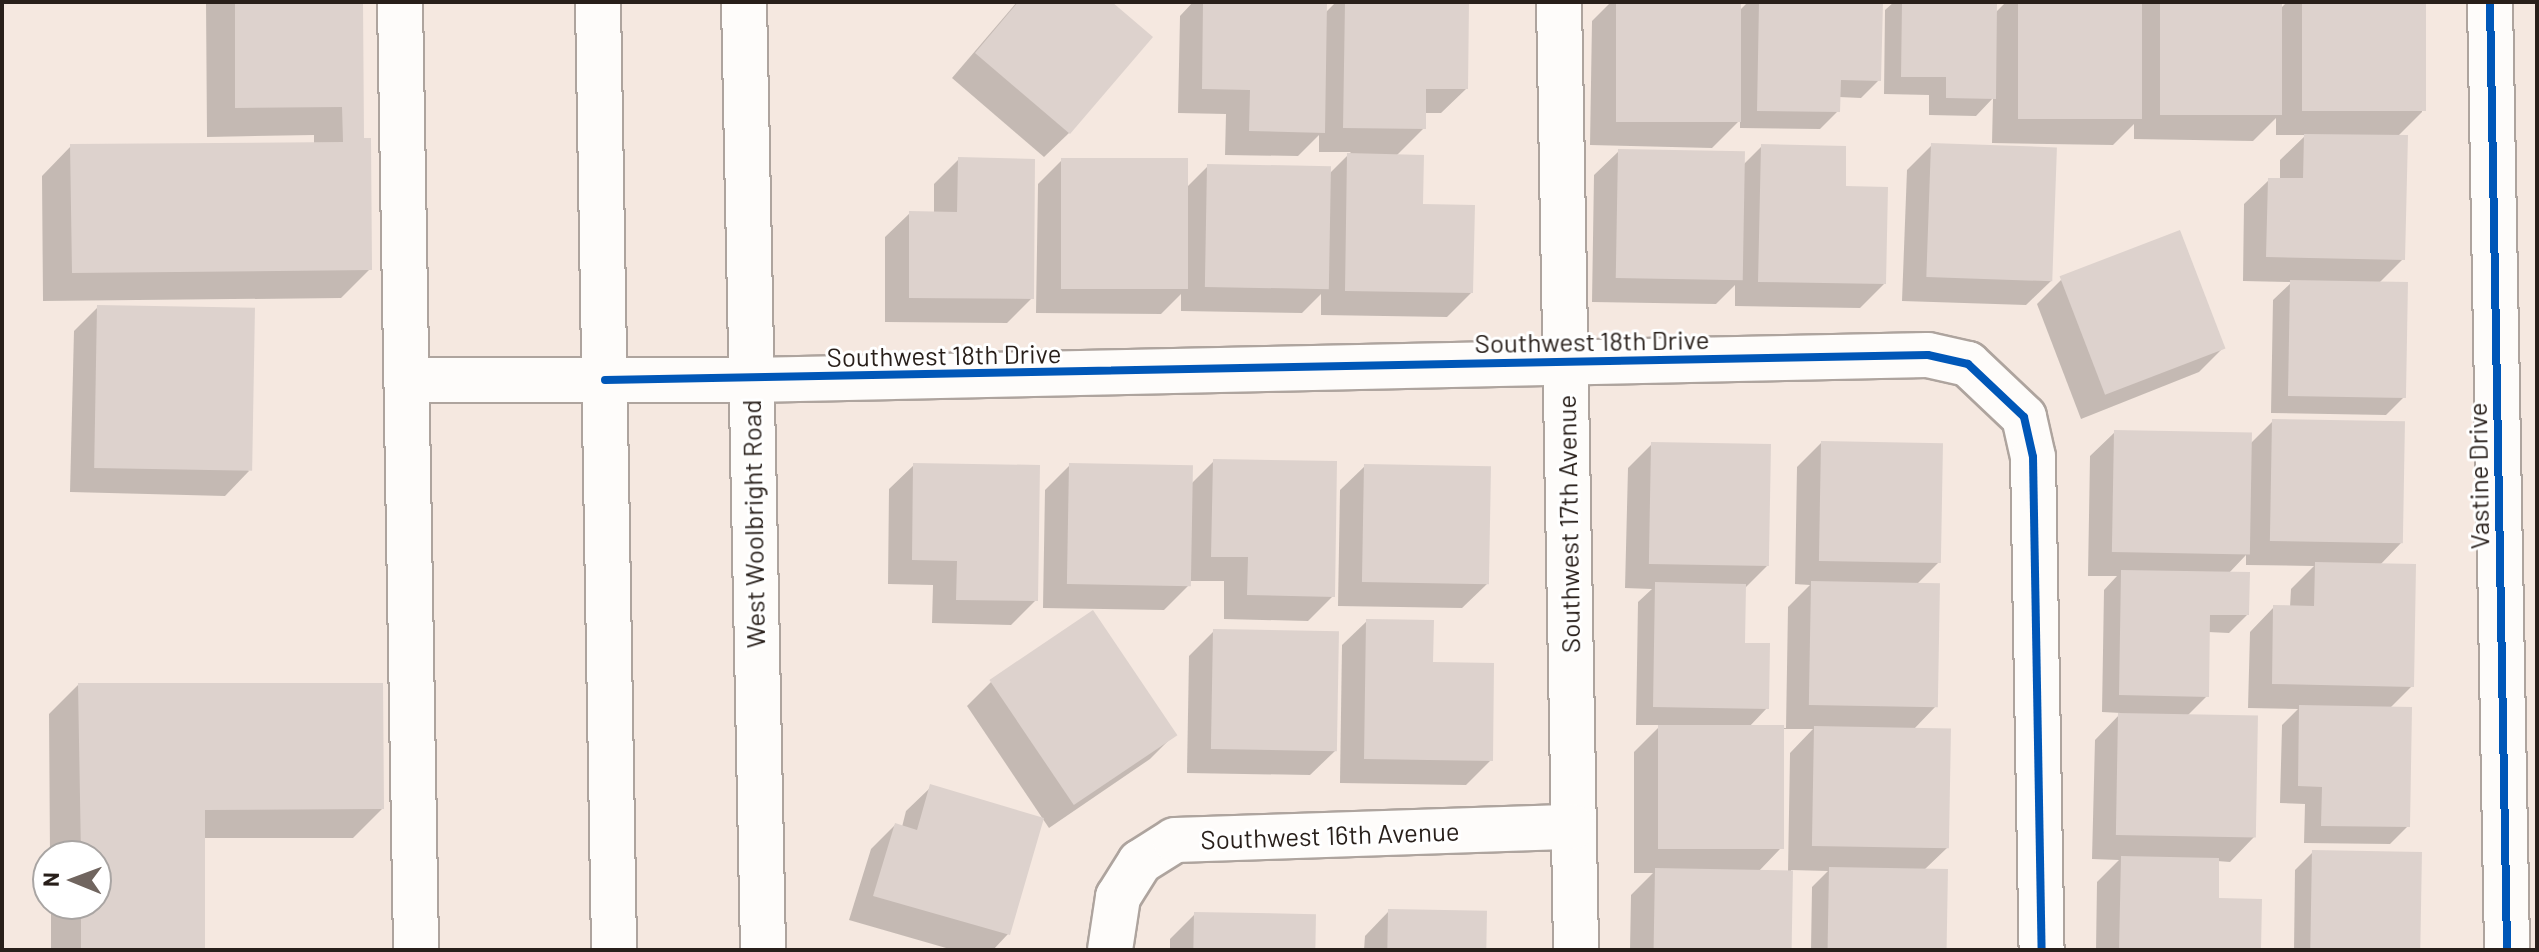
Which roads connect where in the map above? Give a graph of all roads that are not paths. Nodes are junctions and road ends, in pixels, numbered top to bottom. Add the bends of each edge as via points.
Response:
1 (400, 2) edge
2 (598, 2) edge
3 (744, 2) edge
4 (1559, 2) edge
5 (2490, 2) edge
6 (1565, 362) junction
7 (406, 380) junction
8 (605, 380) junction
9 (750, 380) junction
10 (1573, 827) junction
11 (416, 950) edge
12 (614, 950) edge
13 (763, 950) edge
14 (1110, 950) edge
15 (1576, 950) edge
16 (2042, 950) edge
17 (2507, 950) edge

1 - 7 street
2 - 8 street
3 - 9 street, West Woolbright Road
4 - 6 street, Southwest 17th Avenue
5 - 17 street, Vastine Drive
6 - 9 street, Southwest 18th Drive
6 - 10 street, Southwest 17th Avenue
6 - 16 street, Southwest 18th Drive via 1928,355 1968,364 2024,417 2033,457
7 - 8 street, Southwest 18th Drive
7 - 11 street
8 - 9 street, Southwest 18th Drive
8 - 12 street
9 - 13 street, West Woolbright Road
10 - 14 street, Southwest 16th Avenue via 1175,840 1140,862 1118,897
10 - 15 street, Southwest 17th Avenue

